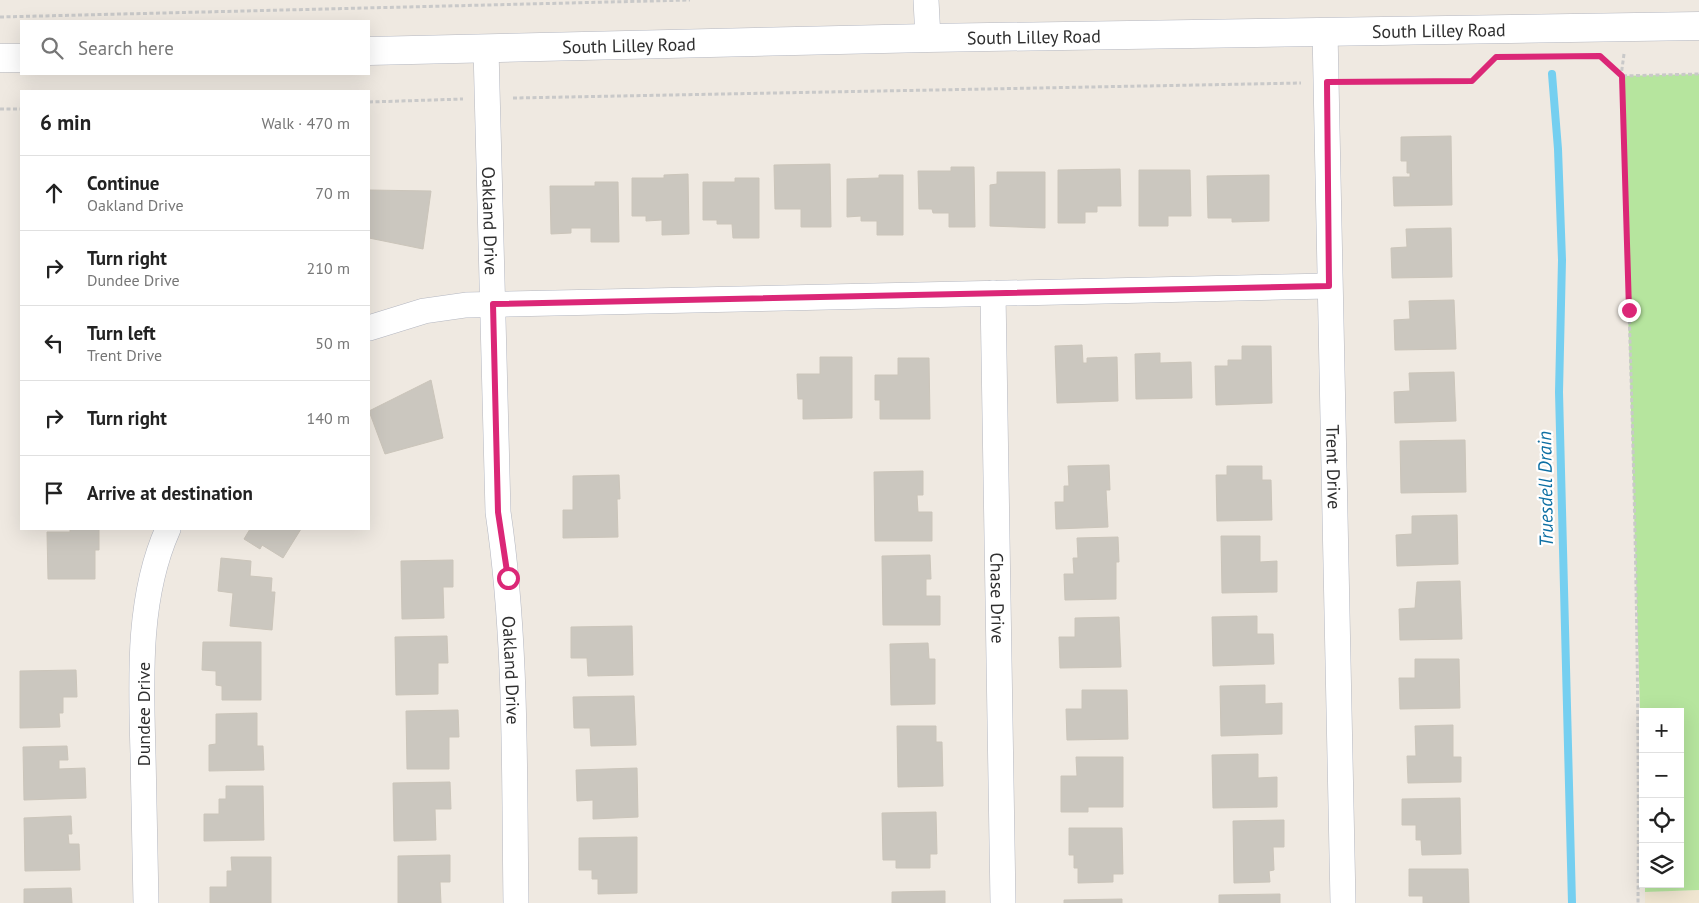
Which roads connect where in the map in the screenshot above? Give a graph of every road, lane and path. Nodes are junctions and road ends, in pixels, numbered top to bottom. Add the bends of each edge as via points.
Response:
1 (690, 0) edge
2 (926, 0) edge
3 (0, 17) edge
4 (1699, 26) edge
5 (1325, 31) junction
6 (928, 38) junction
7 (486, 49) junction
8 (370, 51) edge
9 (1624, 52) dead end
10 (1590, 56) dead end
11 (1506, 57) dead end
12 (0, 58) edge
13 (20, 58) edge
14 (1699, 74) edge
15 (1622, 76) junction
16 (1327, 82) junction
17 (507, 98) dead end
18 (465, 99) dead end
19 (370, 102) edge
20 (0, 109) edge
21 (20, 109) edge
22 (1329, 286) junction
23 (992, 293) junction
24 (493, 304) junction
25 (370, 328) edge
26 (168, 530) edge
27 (146, 903) edge
28 (516, 903) edge
29 (1003, 903) edge
30 (1343, 903) edge
31 (1638, 903) edge

1 - 3 path
2 - 6 street
4 - 5 street, South Lilley Road
5 - 6 street, South Lilley Road
5 - 16 street, Trent Drive
6 - 7 street, South Lilley Road
7 - 8 street, South Lilley Road
7 - 24 street, Oakland Drive
9 - 15 path
10 - 15 path via 1600,56
11 - 16 path via 1496,57 1472,81
12 - 13 street
14 - 15 path
15 - 31 path via 1639,796
16 - 17 path
16 - 22 street, Trent Drive
18 - 19 path
20 - 21 path
22 - 23 street
22 - 30 street, Trent Drive
23 - 24 street
23 - 29 street, Chase Drive
24 - 25 street via 424,311
24 - 28 street, Oakland Drive via 498,512 508,578 512,658
26 - 27 street, Dundee Drive via 152,580 143,648

